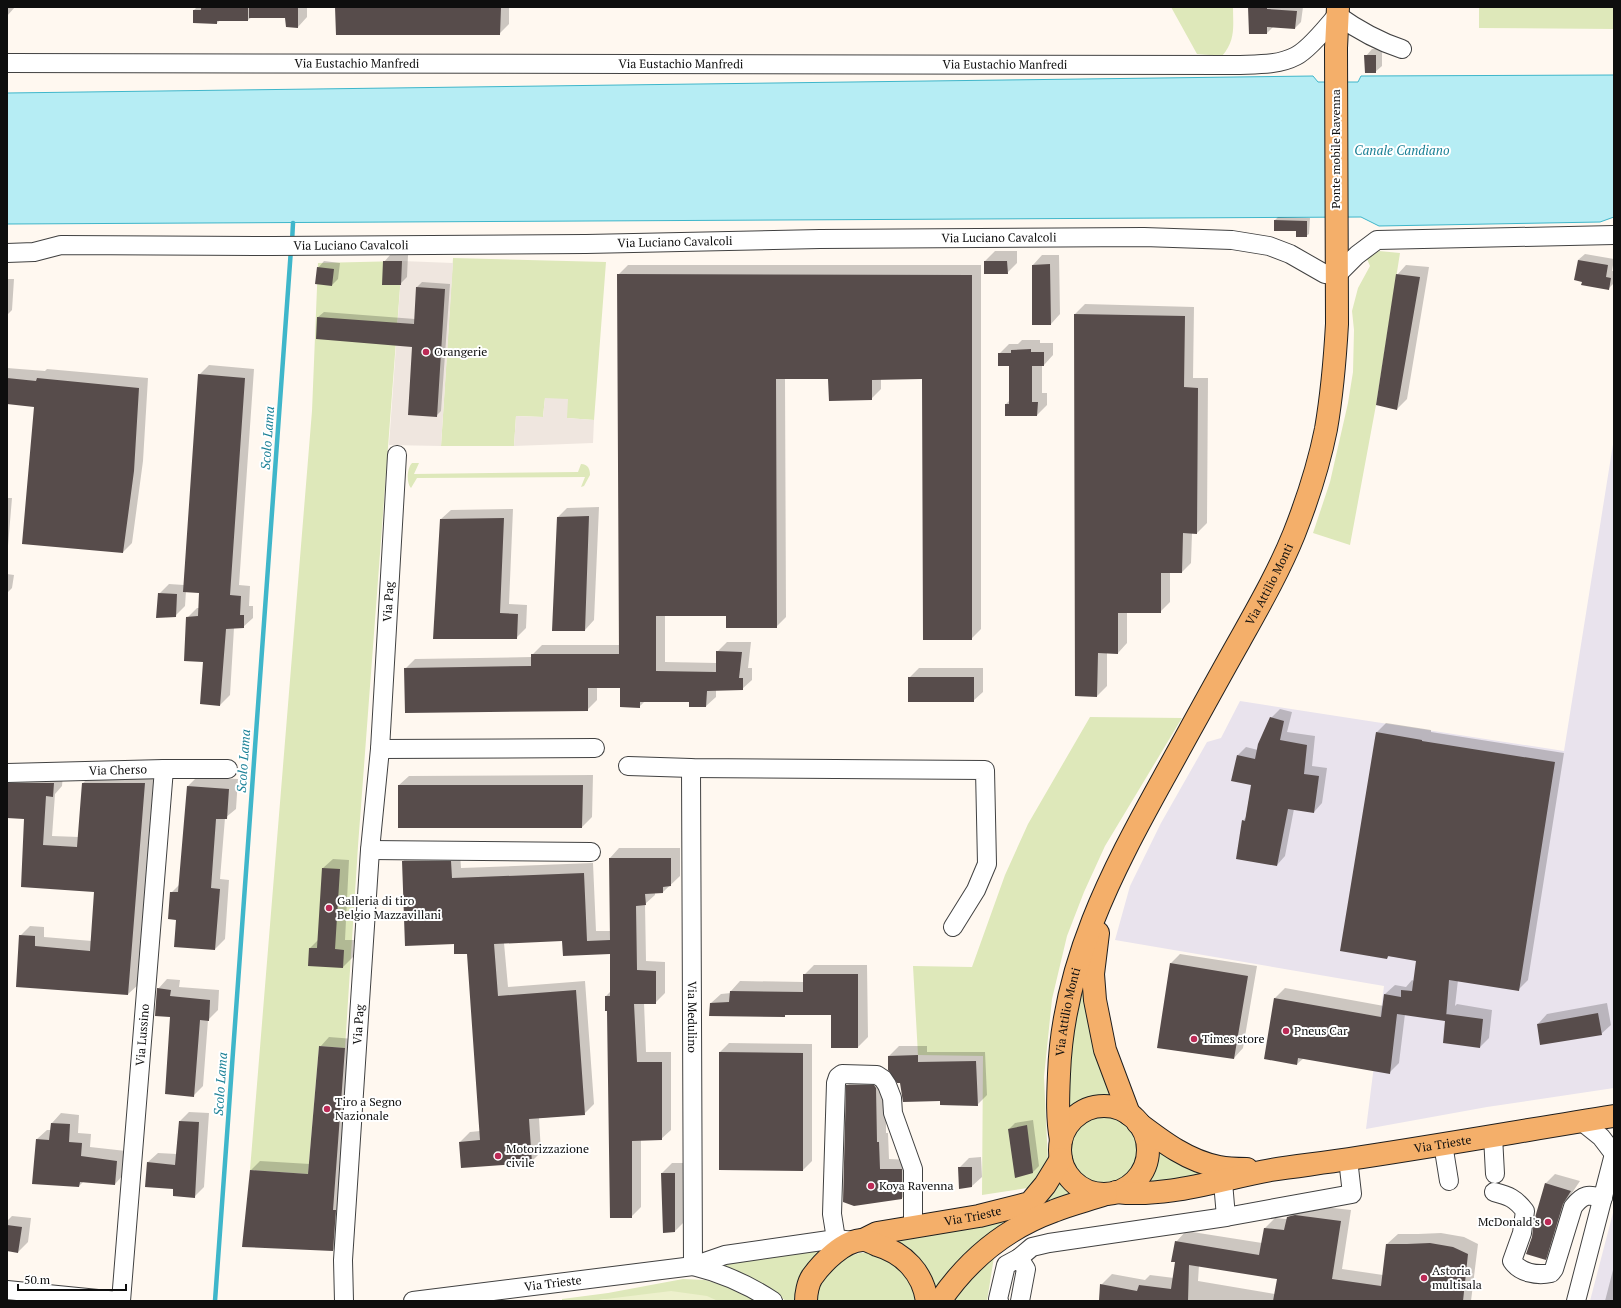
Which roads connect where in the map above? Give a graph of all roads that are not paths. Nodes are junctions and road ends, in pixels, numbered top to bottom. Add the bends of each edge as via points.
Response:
1 (1338, 11) edge
2 (1402, 49) dead end
3 (7, 63) edge
4 (1614, 235) edge
5 (1337, 250) joint
6 (7, 253) edge
7 (1336, 275) junction
8 (397, 455) dead end
9 (595, 748) dead end
10 (380, 749) junction
11 (628, 766) dead end
12 (691, 768) junction
13 (164, 769) junction
14 (228, 769) dead end
15 (7, 773) edge
16 (370, 850) junction
17 (591, 852) dead end
18 (1106, 890) junction
19 (953, 927) dead end
20 (1614, 1116) edge
21 (1133, 1118) junction
22 (1580, 1121) junction
23 (1493, 1136) junction
24 (1443, 1144) junction
25 (1061, 1149) junction
26 (1614, 1154) edge
27 (1348, 1159) junction
28 (1270, 1170) junction
29 (1495, 1174) dead end
30 (1449, 1181) dead end
31 (1222, 1182) junction
32 (1494, 1192) dead end
33 (1112, 1193) junction
34 (1603, 1198) junction
35 (1226, 1217) junction
36 (913, 1227) junction
37 (851, 1240) junction
38 (1020, 1258) junction
39 (693, 1266) junction
40 (7, 1290) edge
41 (431, 1300) edge
42 (120, 1301) edge
43 (344, 1301) edge
44 (413, 1301) edge
45 (773, 1301) edge
46 (806, 1301) edge
47 (927, 1301) edge
48 (940, 1301) edge
49 (999, 1301) edge
50 (1020, 1301) edge
51 (1576, 1301) edge

1 - 2 street via 1359,30 1382,43
1 - 3 street, Via Eustachio Manfredi via 1316,39 1296,56 1273,64
1 - 5 main road, Ponte mobile Ravenna
4 - 7 street via 1377,240
5 - 7 main road, Via Attilio Monti
6 - 7 street, Via Luciano Cavalcoli via 34,252 61,245 586,244 820,239 1144,238 1232,240 1269,246 1290,254 1325,274
7 - 18 main road, Via Attilio Monti via 1336,347 1326,430 1312,483 1294,534 1260,605 1127,844
8 - 10 street, Via Pag
9 - 10 street
10 - 16 street, Via Pag
11 - 12 street
12 - 19 street via 985,770 987,864 976,890
12 - 39 street, Via Medulino
13 - 14 street, Via Cherso
13 - 15 street, Via Cherso
13 - 42 street, Via Lussino
16 - 17 street
16 - 43 street, Via Pag via 343,1260
18 - 21 main road, Via Attilio Monti via 1093,974 1095,1000 1105,1050
18 - 25 main road, Via Attilio Monti via 1090,926 1064,1018 1059,1061 1057,1121
20 - 22 main road, Via Trieste
21 - 25 main road via 1117,1108 1103,1106 1090,1109 1078,1115 1068,1125
21 - 28 main road, Via Trieste via 1167,1145 1198,1161 1221,1168
21 - 33 main road via 1145,1134 1148,1148 1146,1162 1140,1176 1130,1186
22 - 23 main road, Via Trieste
22 - 26 street via 1601,1137
23 - 24 main road, Via Trieste
23 - 29 street
24 - 27 main road, Via Trieste
24 - 30 street
25 - 33 main road via 1065,1171 1073,1181 1095,1193
25 - 36 main road, Via Trieste via 1045,1185 1030,1203 979,1216
26 - 34 street
27 - 28 main road, Via Trieste
27 - 35 street via 1352,1194
28 - 31 main road, Via Trieste
31 - 33 main road, Via Trieste via 1146,1193
31 - 35 street
32 - 34 street via 1509,1196 1525,1211 1522,1233 1512,1260 1521,1270 1538,1274 1551,1273 1554,1269 1573,1207 1579,1199 1590,1194
33 - 48 main road, Via Trieste via 1053,1211 996,1241 971,1263
34 - 51 street
35 - 38 street via 1049,1243 1032,1247
36 - 37 main road, Via Trieste
36 - 37 street via 912,1169 893,1113 892,1098 887,1085 877,1075 842,1074 836,1083 832,1214
37 - 39 street, Via Trieste via 725,1255
37 - 46 main road via 838,1249 812,1278
37 - 47 main road via 886,1247 907,1260 920,1277
38 - 49 street via 1006,1265
38 - 50 street via 1026,1269
39 - 41 street, Via Trieste
39 - 45 street, Via Trieste via 737,1280
40 - 42 street
41 - 44 street, Via Trieste

